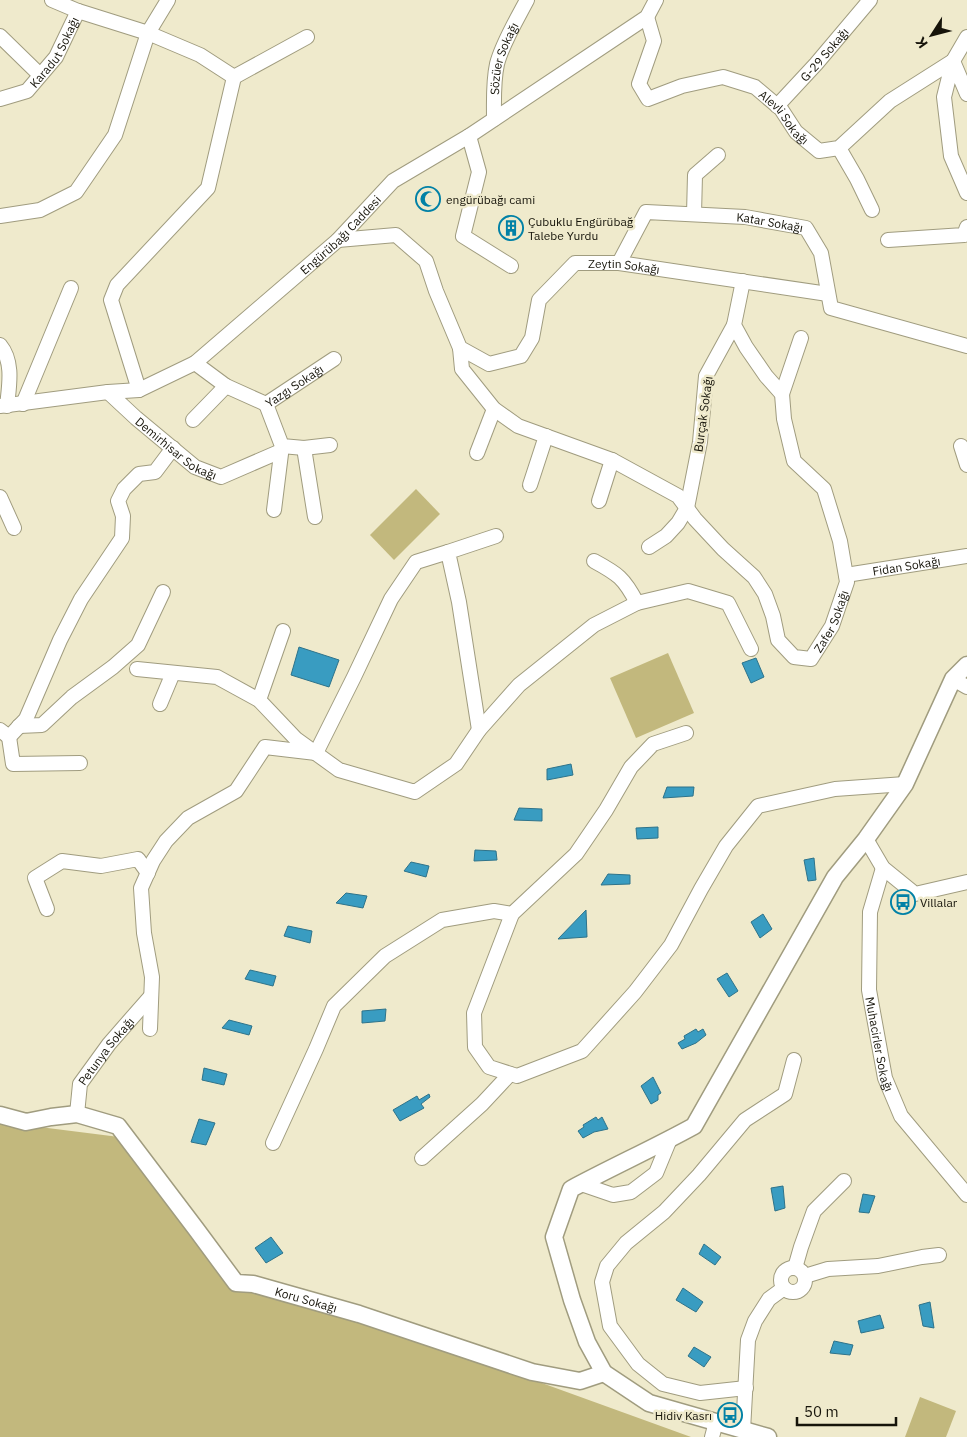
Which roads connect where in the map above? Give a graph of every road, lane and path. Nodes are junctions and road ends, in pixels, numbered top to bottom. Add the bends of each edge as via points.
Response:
1 (52, 0) edge
2 (168, 0) edge
3 (527, 0) edge
4 (656, 0) edge
5 (870, 0) edge
6 (73, 6) edge
7 (647, 17) junction
8 (148, 33) junction
9 (0, 36) edge
10 (307, 37) dead end
11 (967, 37) edge
12 (952, 61) junction
13 (40, 75) junction
14 (234, 77) junction
15 (967, 94) edge
16 (0, 99) edge
17 (777, 106) junction
18 (494, 119) junction
19 (469, 136) junction
20 (839, 148) junction
21 (718, 155) dead end
22 (967, 193) edge
23 (872, 210) dead end
24 (694, 214) junction
25 (0, 216) edge
26 (967, 227) edge
27 (338, 240) junction
28 (888, 240) dead end
29 (619, 263) junction
30 (511, 266) dead end
31 (742, 281) junction
32 (70, 288) dead end
33 (828, 294) junction
34 (734, 325) junction
35 (801, 338) dead end
36 (0, 346) edge
37 (967, 346) edge
38 (460, 348) junction
39 (334, 359) dead end
40 (195, 363) junction
41 (226, 386) junction
42 (139, 390) junction
43 (108, 392) junction
44 (782, 394) junction
45 (23, 404) junction
46 (266, 404) junction
47 (4, 406) edge
48 (494, 408) junction
49 (193, 420) dead end
50 (546, 436) junction
51 (330, 445) dead end
52 (962, 446) dead end
53 (173, 448) junction
54 (281, 448) junction
55 (304, 448) junction
56 (477, 454) dead end
57 (612, 460) junction
58 (967, 465) edge
59 (530, 486) dead end
60 (0, 497) edge
61 (599, 501) dead end
62 (687, 508) junction
63 (274, 510) dead end
64 (315, 518) dead end
65 (14, 528) dead end
66 (496, 536) dead end
67 (649, 548) dead end
68 (448, 552) junction
69 (967, 556) edge
70 (594, 561) dead end
71 (846, 575) junction
72 (163, 592) dead end
73 (637, 603) junction
74 (283, 631) dead end
75 (751, 650) dead end
76 (967, 665) edge
77 (137, 669) dead end
78 (173, 673) junction
79 (960, 683) edge
80 (258, 700) junction
81 (160, 704) dead end
82 (19, 726) junction
83 (479, 730) junction
84 (4, 733) edge
85 (686, 733) dead end
86 (316, 753) junction
87 (80, 763) dead end
88 (905, 784) junction
89 (866, 839) junction
90 (883, 868) junction
91 (148, 873) junction
92 (967, 882) edge
93 (47, 908) dead end
94 (512, 914) junction
95 (151, 996) junction
96 (150, 1029) dead end
97 (794, 1060) dead end
98 (510, 1074) junction
99 (77, 1114) junction
100 (0, 1115) edge
101 (670, 1139) junction
102 (273, 1143) dead end
103 (422, 1158) dead end
104 (844, 1181) dead end
105 (581, 1184) junction
106 (967, 1195) edge
107 (939, 1255) dead end
108 (800, 1272) junction
109 (784, 1288) junction
110 (604, 1373) junction
111 (746, 1388) junction
112 (714, 1430) edge
113 (743, 1430) junction
114 (768, 1437) edge

1 - 6 street, Karadut Sokağı
2 - 8 street
3 - 18 street, Sözüer Sokağı via 497,64
4 - 7 street, Engürübağı Caddesi
5 - 17 street, G-29 Sokağı
6 - 8 street
6 - 13 street, Karadut Sokağı via 56,57
7 - 17 street, Alevli Sokağı via 654,41 639,84 648,99 682,86 723,77 755,87
7 - 18 street, Engürübağı Caddesi
8 - 14 street via 200,55
8 - 25 street via 115,135 76,192 40,210
9 - 13 street
10 - 14 street
11 - 12 street
12 - 15 street
12 - 20 street via 890,101
12 - 22 street via 944,97 951,156
13 - 16 street, Karadut Sokağı via 27,91
14 - 42 street via 208,188 117,285 111,300
17 - 20 street, Alevli Sokağı via 796,132 819,152
18 - 19 street, Engürübağı Caddesi
19 - 27 street, Engürübağı Caddesi via 393,181
19 - 30 street via 479,172 463,236
20 - 23 street
21 - 24 street via 695,175
24 - 29 street, Katar Sokağı via 646,212
24 - 33 street, Katar Sokağı via 745,217 806,228 821,253
26 - 28 street via 964,235
27 - 38 street via 396,235 426,261
27 - 40 street, Engürübağı Caddesi
29 - 31 street, Zeytin Sokağı
29 - 38 street, Zeytin Sokağı via 575,263 539,300 532,338 521,356 489,364
31 - 33 street, Zeytin Sokağı
31 - 34 street
32 - 45 street
33 - 37 street via 831,308
34 - 44 street via 766,376
34 - 62 street, Burçak Sokağı via 706,376 700,442
35 - 44 street
36 - 47 street via 7,357 10,376
38 - 48 street, Zafer Sokağı via 462,369
39 - 46 street, Yazgı Sokağı
40 - 41 street, Yazgı Sokağı
40 - 42 street, Engürübağı Caddesi
41 - 46 street, Yazgı Sokağı
41 - 49 street
42 - 43 street, Engürübağı Caddesi
43 - 45 street, Engürübağı Caddesi
43 - 53 street, Demirhisar Sokağı
44 - 71 street, Zafer Sokağı via 794,461 824,489 840,540
45 - 47 street, Engürübağı Caddesi
46 - 54 street
48 - 50 street, Zafer Sokağı via 518,426
48 - 56 street
50 - 57 street, Zafer Sokağı
50 - 59 street
51 - 55 street
52 - 58 street
53 - 54 street, Demirhisar Sokağı via 195,467 220,477
53 - 82 street via 155,472 139,474 124,489 118,502 124,516 122,538 81,599 26,719
54 - 55 street
54 - 63 street
55 - 64 street
57 - 61 street
57 - 62 street, Zafer Sokağı via 678,496
60 - 65 street
62 - 67 street via 678,524
62 - 71 street, Zafer Sokağı via 723,549 754,577 766,594 778,640 794,657 811,659 832,626 847,582
66 - 68 street
68 - 83 street
68 - 86 street via 416,562 391,599
69 - 71 street, Fidan Sokağı
70 - 73 street via 616,574 629,587
72 - 82 street via 138,645 42,725
73 - 75 street via 688,590 728,603
73 - 83 street via 594,625 519,685
74 - 80 street
76 - 79 street
77 - 78 street
78 - 80 street via 217,677
78 - 81 street
79 - 88 street
80 - 86 street via 296,740
82 - 84 street
83 - 86 street via 456,764 415,792 339,770
84 - 87 street via 13,764
85 - 94 street via 653,744 631,767 576,854
86 - 91 street via 265,747 236,791 188,818 166,840
88 - 89 street
88 - 98 street via 835,790 758,806 726,846 671,945 635,992 582,1051 517,1076
89 - 90 street
89 - 101 street via 835,877 694,1126
90 - 92 street via 915,894
90 - 106 street, Muhacirler Sokağı via 870,912 869,990 885,1078 901,1116
91 - 93 street via 138,859 101,866 62,861 35,878
91 - 95 street via 141,888 144,933 152,977
94 - 98 street via 474,1013 476,1046 489,1067
94 - 102 street via 494,911 442,920 385,956 334,1006
95 - 96 street
95 - 99 street, Petunya Sokağı via 109,1044 80,1084
97 - 111 street via 785,1094 745,1120 664,1212 626,1243 607,1266 602,1282 610,1326 638,1364 663,1384 700,1392
98 - 103 street
99 - 100 street via 26,1122
99 - 110 street, Koru Sokağı via 118,1126 236,1283 253,1284 359,1314 532,1372 580,1381
101 - 105 street
101 - 105 street via 656,1173 630,1192 613,1195
104 - 108 street via 814,1211 801,1247
105 - 110 street via 571,1189 554,1237 587,1342
107 - 108 street via 878,1266
108 - 109 street via 791,1267 782,1274
108 - 109 street via 804,1286 799,1291 790,1292
109 - 111 street via 769,1299 755,1321 748,1340
110 - 112 street via 649,1403
111 - 113 street
112 - 113 street
113 - 114 street

